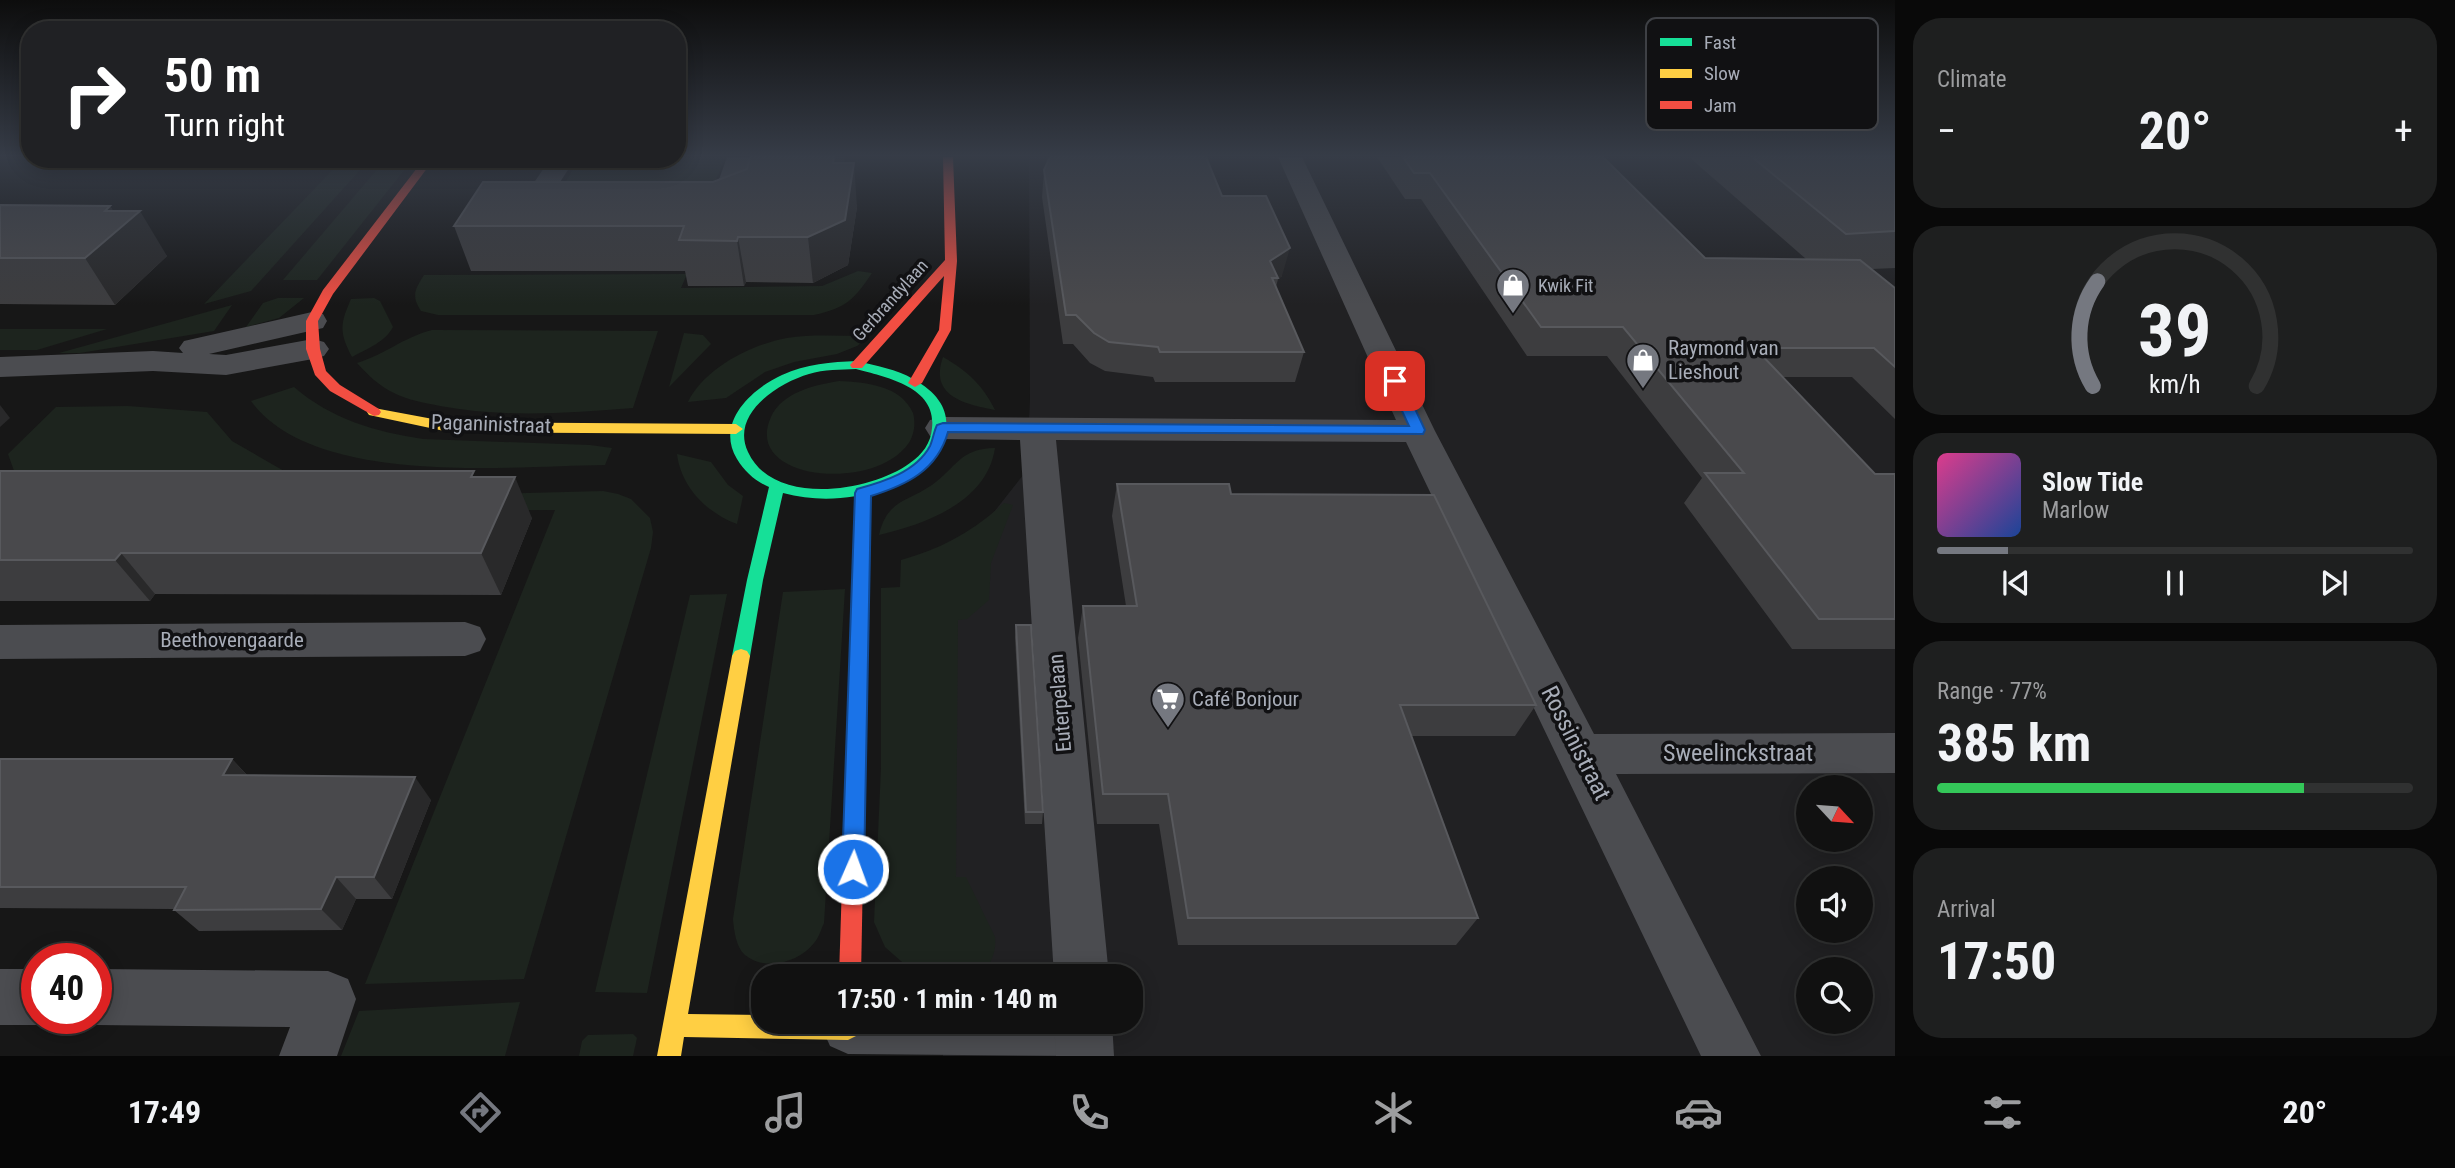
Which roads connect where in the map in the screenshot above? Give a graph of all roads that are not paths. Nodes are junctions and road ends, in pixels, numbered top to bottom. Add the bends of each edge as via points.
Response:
1 (393, 206) edge
2 (550, 206) edge
3 (696, 206) edge
4 (949, 206) edge
5 (1313, 206) edge
6 (596, 210) edge
7 (675, 210) edge
8 (951, 261) junction
9 (313, 335) junction
10 (857, 365) junction
11 (0, 367) edge
12 (915, 383) junction
13 (943, 428) junction
14 (737, 429) junction
15 (1037, 429) junction
16 (1418, 430) junction
17 (777, 486) junction
18 (863, 493) junction
19 (465, 639) dead end
20 (0, 642) edge
21 (1895, 753) edge
22 (1581, 754) junction
23 (850, 964) edge
24 (1080, 964) edge
25 (0, 996) edge
26 (21, 997) edge
27 (112, 997) edge
28 (675, 1025) junction
29 (751, 1028) edge
30 (997, 1034) edge
31 (1084, 1034) edge
32 (308, 1056) edge
33 (669, 1056) edge
34 (1054, 1056) edge
35 (1085, 1056) edge
36 (1732, 1056) edge

1 - 9 street via 327,293
2 - 6 street
3 - 7 street
4 - 8 street, Gerbrandylaan
5 - 16 street, Rossinistraat
8 - 10 street, Gerbrandylaan
8 - 12 street, Gerbrandylaan via 945,330
9 - 11 street via 226,365 153,362
9 - 14 street, Paganinistraat via 320,372 335,388 375,413 449,427
10 - 12 street via 889,370
10 - 14 street via 803,371 779,381 743,411
12 - 13 street via 940,411
13 - 15 street
13 - 18 street via 936,449 920,468 895,483
14 - 17 street via 745,461
15 - 16 street
15 - 24 street, Euterpelaan
16 - 22 street, Rossinistraat
17 - 18 street via 803,494
17 - 28 street via 755,580
18 - 23 street
19 - 20 street, Beethovengaarde
21 - 22 street, Sweelinckstraat
22 - 36 street, Rossinistraat
25 - 26 street
27 - 32 street via 328,999
28 - 29 street
28 - 33 street
30 - 34 lane
31 - 35 street

